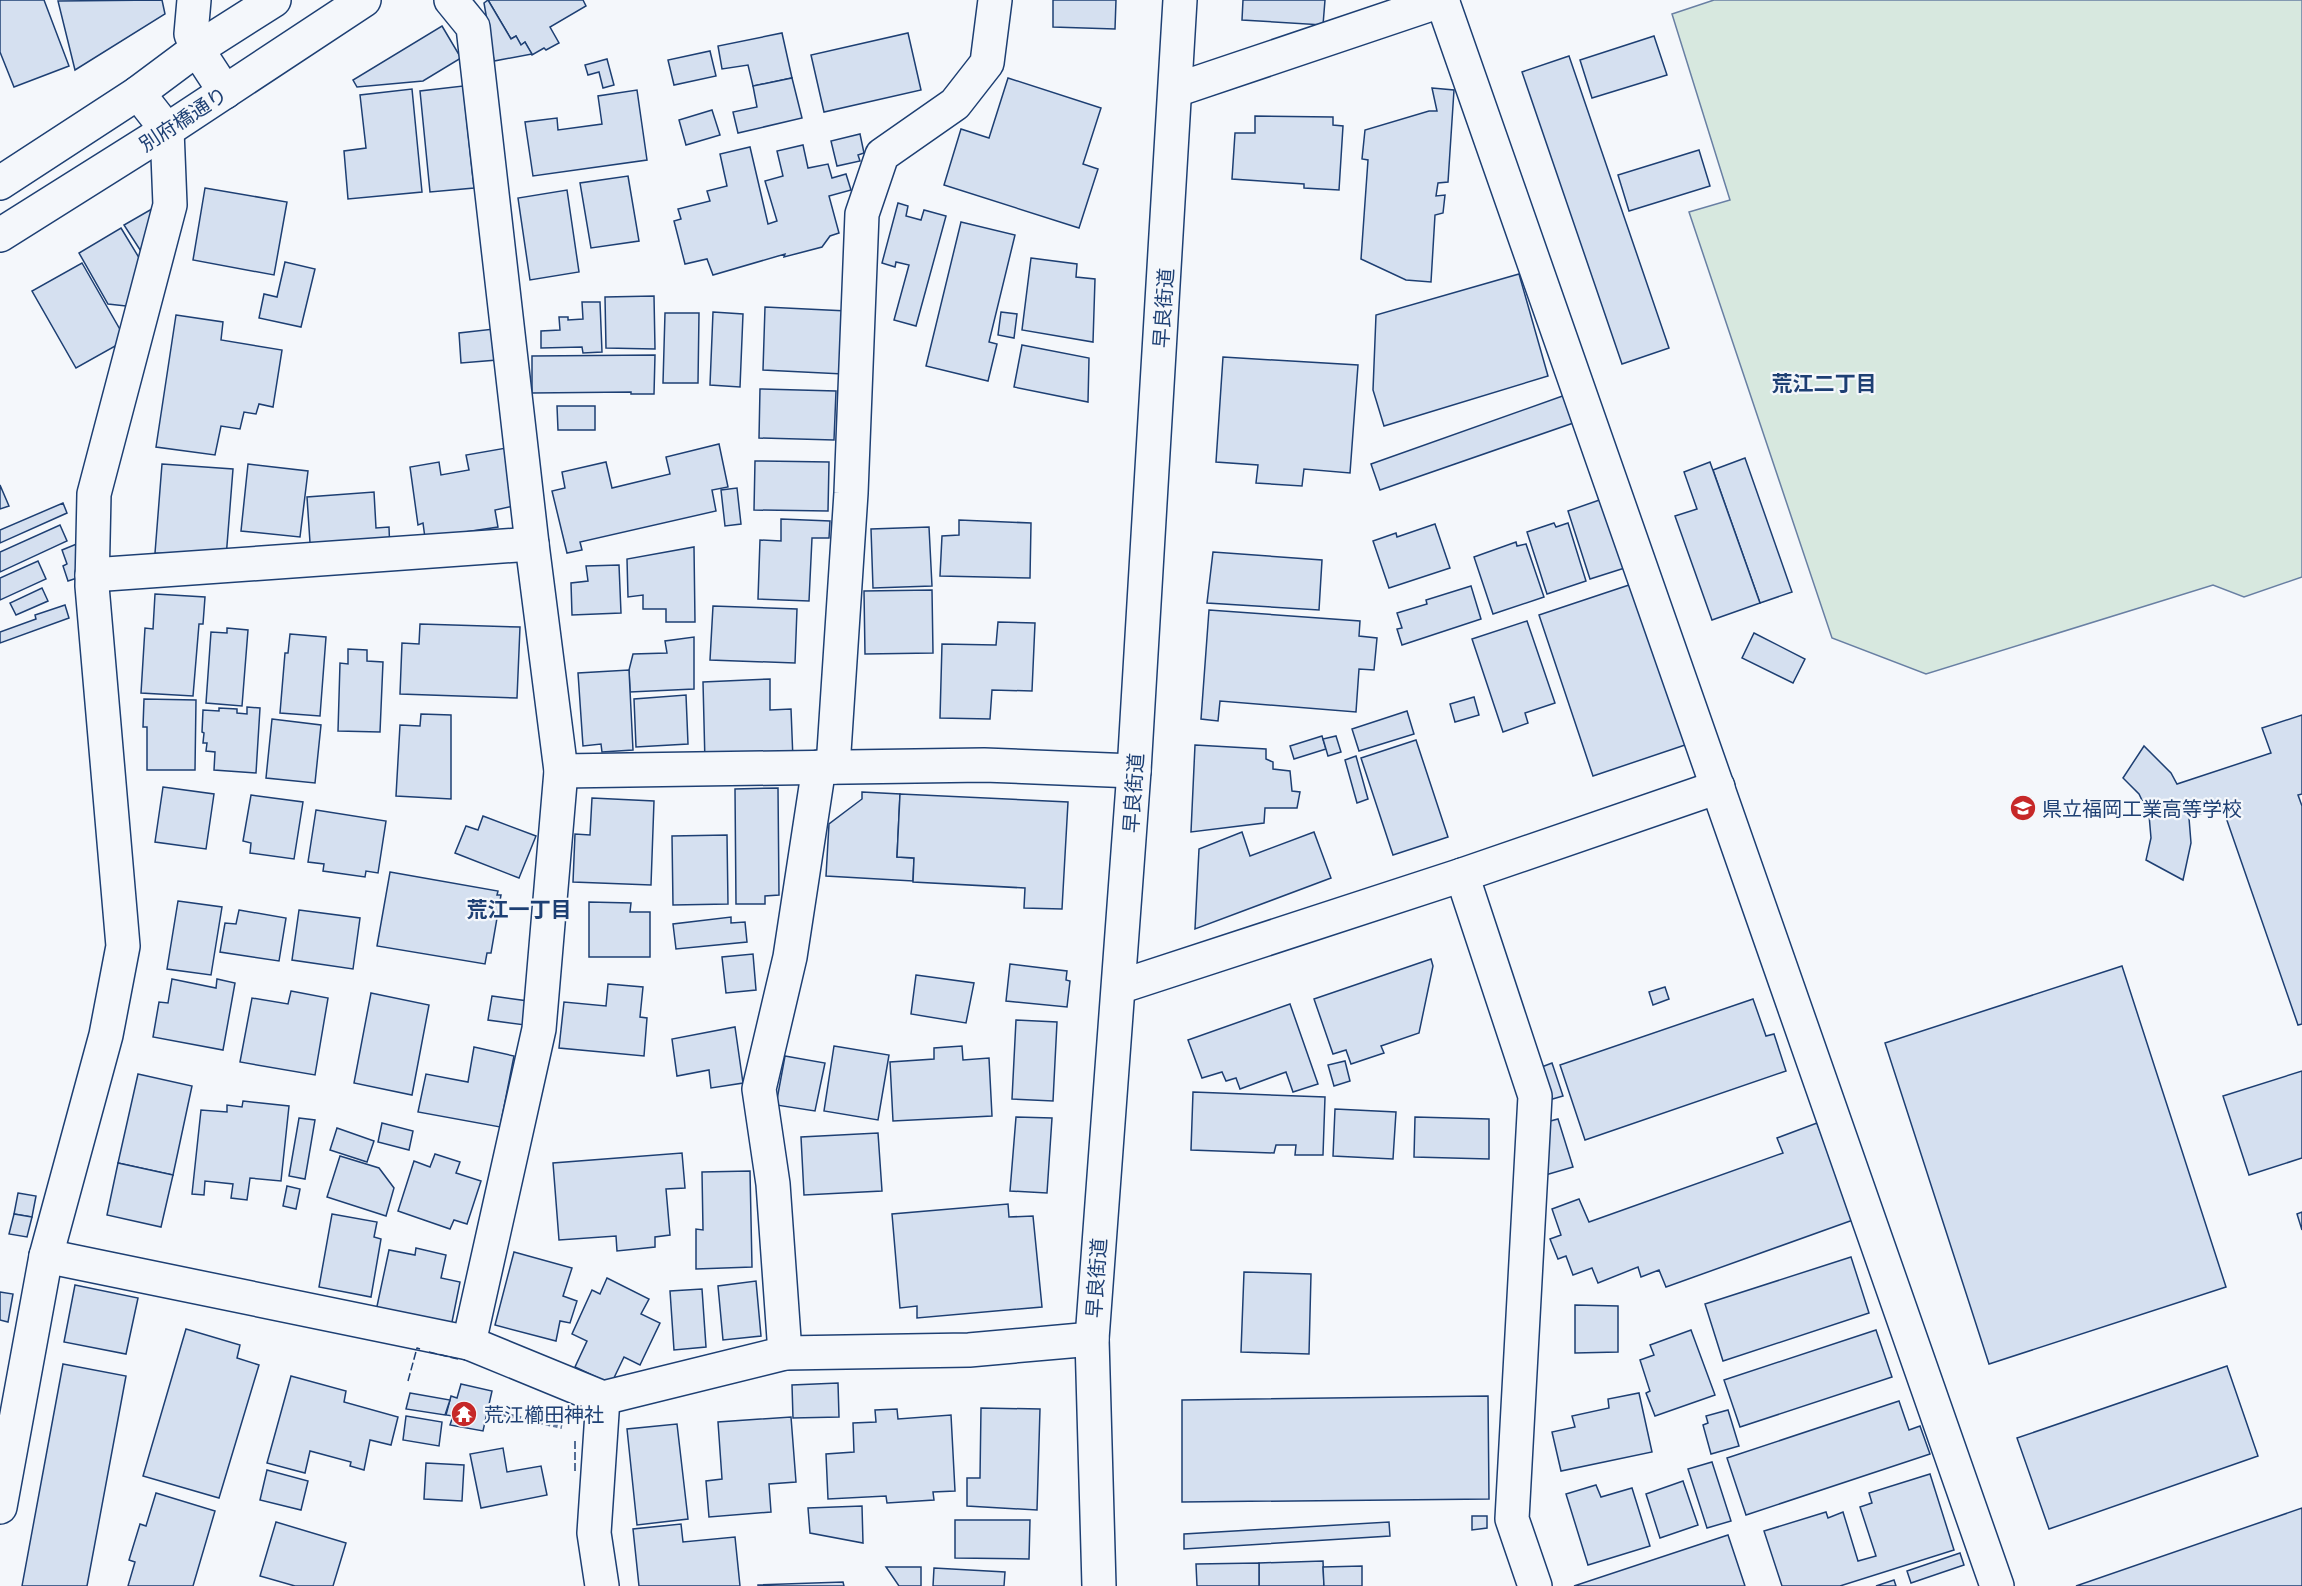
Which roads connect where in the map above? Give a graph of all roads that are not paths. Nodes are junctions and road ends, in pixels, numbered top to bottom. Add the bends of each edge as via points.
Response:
1 (194, 0) edge
2 (274, 0) edge
3 (364, 0) edge
4 (451, 0) edge
5 (994, 0) edge
6 (1180, 0) edge
7 (1443, 0) edge
8 (198, 49) junction
9 (1176, 90) junction
10 (225, 92) junction
11 (138, 93) junction
12 (167, 130) junction
13 (0, 183) edge
14 (0, 235) edge
15 (532, 544) junction
16 (92, 575) junction
17 (826, 767) junction
18 (561, 771) junction
19 (1134, 771) junction
20 (1718, 787) junction
21 (1462, 875) junction
22 (1119, 987) junction
23 (46, 1256) junction
24 (1092, 1339) junction
25 (469, 1343) junction
26 (785, 1353) junction
27 (603, 1398) junction
28 (0, 1507) edge
29 (602, 1586) edge
30 (1099, 1586) edge
31 (1535, 1586) edge
32 (1997, 1586) edge

1 - 8 main road via 191,34
2 - 8 main road
3 - 10 main road, 別府橋通り
4 - 15 main road via 472,27
5 - 17 main road via 987,63 955,104 882,155 862,214 851,493
6 - 9 main road, 早良街道
7 - 9 main road
7 - 20 main road
8 - 10 main road
8 - 11 main road
9 - 19 main road, 早良街道
10 - 12 main road, 別府橋通り
11 - 12 main road
11 - 13 main road
12 - 14 main road, 別府橋通り
12 - 16 main road via 170,205 94,494
15 - 16 main road
15 - 18 main road
16 - 23 main road via 123,946 106,1035
17 - 18 main road
17 - 19 main road via 984,765
17 - 26 main road via 790,957 759,1089 773,1184
18 - 25 main road via 539,1029
19 - 22 main road, 早良街道
20 - 21 main road
20 - 32 main road
21 - 22 main road
21 - 31 main road via 1535,1096 1512,1519
22 - 24 main road, 早良街道
23 - 25 main road
23 - 28 main road
24 - 26 main road via 969,1350
24 - 30 main road, 早良街道
25 - 27 main road
26 - 27 main road
27 - 29 main road via 594,1533

